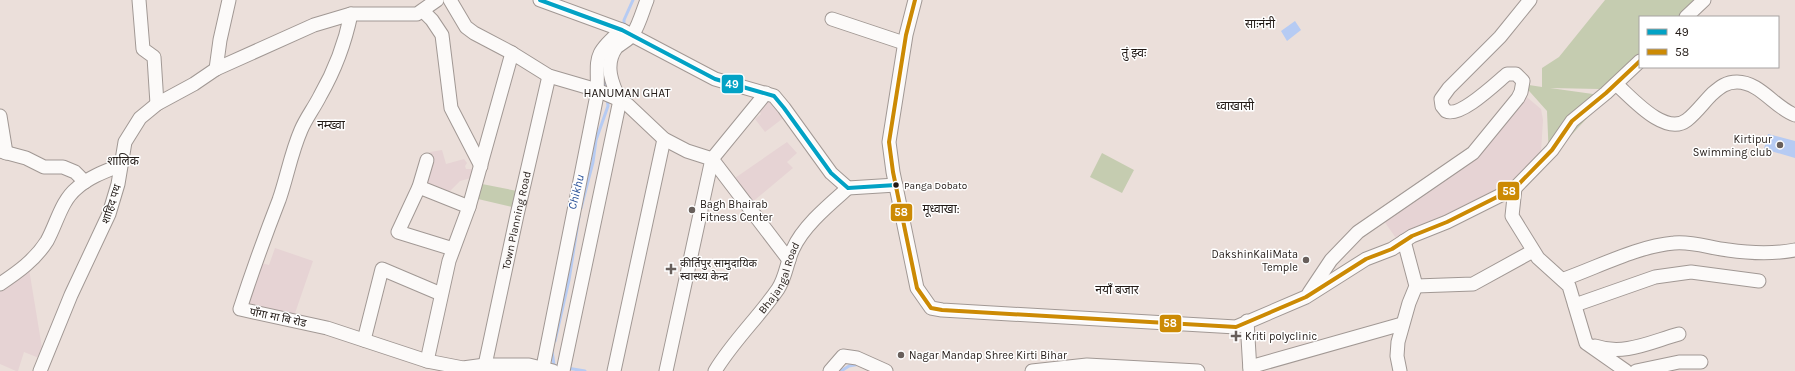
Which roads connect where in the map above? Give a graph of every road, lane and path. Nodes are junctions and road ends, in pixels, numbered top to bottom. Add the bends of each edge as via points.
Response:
1 (139, 0) edge
2 (229, 0) edge
3 (438, 0) edge
4 (450, 0) edge
5 (540, 0) edge
6 (647, 0) edge
7 (915, 0) edge
8 (1530, 0) edge
9 (1704, 0) edge
10 (423, 11) junction
11 (351, 14) junction
12 (1687, 16) edge
13 (832, 19) dead end
14 (628, 32) junction
15 (904, 43) junction
16 (512, 53) junction
17 (1639, 62) edge
18 (216, 69) junction
19 (549, 76) junction
20 (1616, 84) junction
21 (597, 90) junction
22 (766, 93) junction
23 (616, 98) junction
24 (157, 104) junction
25 (1795, 115) edge
26 (0, 116) edge
27 (664, 139) junction
28 (3, 152) edge
29 (712, 159) junction
30 (428, 160) dead end
31 (121, 165) junction
32 (481, 166) junction
33 (85, 182) junction
34 (896, 185) junction
35 (419, 187) junction
36 (848, 188) junction
37 (1515, 188) junction
38 (469, 207) junction
39 (569, 236) junction
40 (591, 239) junction
41 (1404, 241) junction
42 (453, 250) junction
43 (1795, 250) edge
44 (1533, 251) junction
45 (790, 260) junction
46 (1564, 279) junction
47 (1759, 281) dead end
48 (0, 284) edge
49 (1416, 286) junction
50 (441, 294) junction
51 (1306, 297) junction
52 (1574, 304) junction
53 (1247, 321) junction
54 (1402, 324) junction
55 (1679, 334) dead end
56 (364, 340) junction
57 (1586, 342) junction
58 (426, 361) junction
59 (1701, 362) dead end
60 (490, 368) edge
61 (548, 369) edge
62 (1250, 369) edge
63 (40, 371) edge
64 (563, 371) edge
65 (614, 371) edge
66 (666, 371) edge
67 (714, 371) edge
68 (830, 371) edge
69 (886, 371) edge
70 (1032, 371) edge
71 (1198, 371) edge
72 (1400, 371) edge
73 (1626, 371) edge
74 (1636, 371) edge

1 - 24 street via 142,49 154,57
2 - 18 street
3 - 10 street
4 - 16 street via 466,27
5 - 14 street
6 - 14 street
7 - 15 street
8 - 51 street via 1500,37 1449,88 1441,103 1446,111 1456,112 1507,74 1516,74 1523,81 1518,98 1473,153 1358,232 1331,260
9 - 12 street
10 - 11 street, शाहिद पथ via 399,15
10 - 32 street via 442,35 451,108
11 - 18 street, शाहिद पथ via 298,32
11 - 56 street, पाँगा मा बि रोड via 346,39 335,66 304,122 296,143 279,200 240,309 303,322
13 - 15 street
14 - 21 street via 600,52 596,69
14 - 22 street via 684,64 715,78
14 - 23 street via 611,58 609,66
15 - 34 street via 889,142
16 - 19 street
16 - 32 street
17 - 20 street
18 - 24 street, शाहिद पथ
19 - 21 street
19 - 60 street, Town Planning Road via 517,215
20 - 25 street via 1662,122 1675,124 1686,121 1722,85 1736,82 1756,88
20 - 37 street via 1572,121 1552,150
21 - 23 street
21 - 39 street
22 - 29 street
22 - 36 street via 774,96 831,173
23 - 27 street via 628,105
23 - 40 street
24 - 31 street, शाहिद पथ via 140,118 125,142
26 - 28 street
27 - 29 street via 686,151
27 - 65 street
28 - 33 street via 26,158 44,167 63,167 75,172
29 - 45 street
29 - 66 street
30 - 35 street
31 - 33 street
31 - 63 street, शाहिद पथ via 109,214 71,295
32 - 38 street
33 - 48 street via 67,198 47,240 34,259
34 - 36 street
34 - 53 street via 917,288 931,308 1236,327
35 - 38 street
35 - 42 street via 398,232
36 - 45 street, Bhajangal Road via 818,215 793,248
37 - 41 street
37 - 44 street via 1512,216
38 - 42 street
39 - 40 street
39 - 61 street
40 - 64 street
41 - 49 street
41 - 51 street via 1392,249 1366,259
42 - 50 street
43 - 46 street via 1728,250 1690,243 1673,243 1642,250
44 - 46 street
44 - 49 street via 1474,284
45 - 67 street, Bhajangal Road via 779,287
46 - 52 street via 1569,286
47 - 52 street via 1691,272 1662,276
49 - 54 street
50 - 56 street via 382,270
50 - 58 street
51 - 53 street
52 - 57 street
53 - 62 street
54 - 62 street
54 - 72 street via 1397,356
55 - 57 street via 1622,350 1608,350
56 - 58 street, पाँगा मा बि रोड
57 - 73 street
58 - 60 street, पाँगा मा बि रोड via 463,368
59 - 74 street via 1679,362
60 - 61 street, पाँगा मा बि रोड via 529,365
68 - 69 street via 843,356 857,358
70 - 71 street via 1087,365

